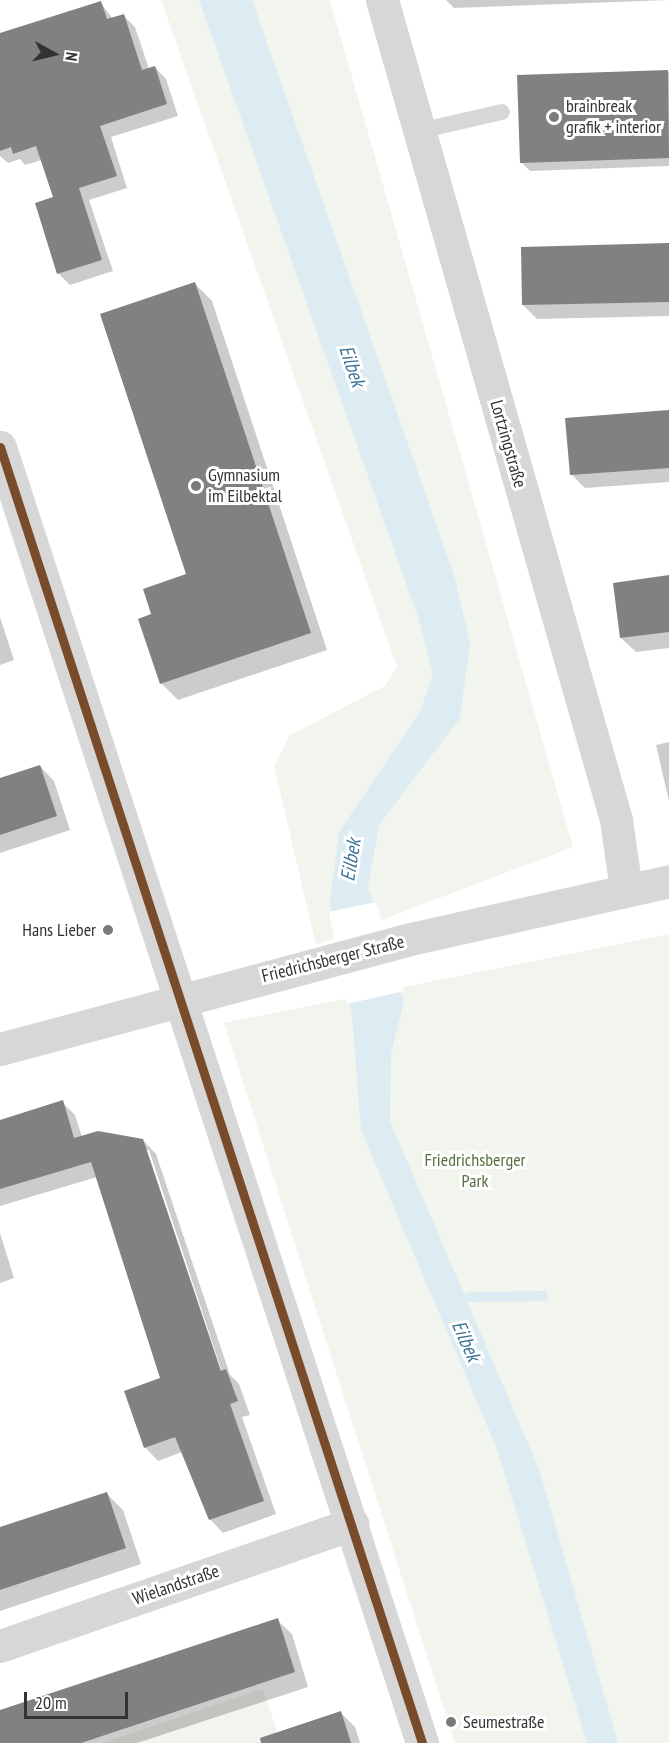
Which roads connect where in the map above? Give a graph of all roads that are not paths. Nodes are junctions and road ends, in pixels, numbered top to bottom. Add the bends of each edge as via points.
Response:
1 (382, 0) edge
2 (502, 112) dead end
3 (419, 131) junction
4 (0, 447) edge
5 (669, 881) edge
6 (626, 889) junction
7 (178, 998) junction
8 (0, 1049) edge
9 (352, 1524) junction
10 (0, 1646) edge
11 (422, 1743) edge

1 - 3 street, Lortzingstraße
2 - 3 lane
3 - 6 street, Lortzingstraße via 616,820
4 - 7 street via 125,818
5 - 6 street, Friedrichsberger Straße
6 - 7 street, Friedrichsberger Straße
7 - 8 street, Friedrichsberger Straße
7 - 9 street
9 - 10 street, Wielandstraße
9 - 11 street

